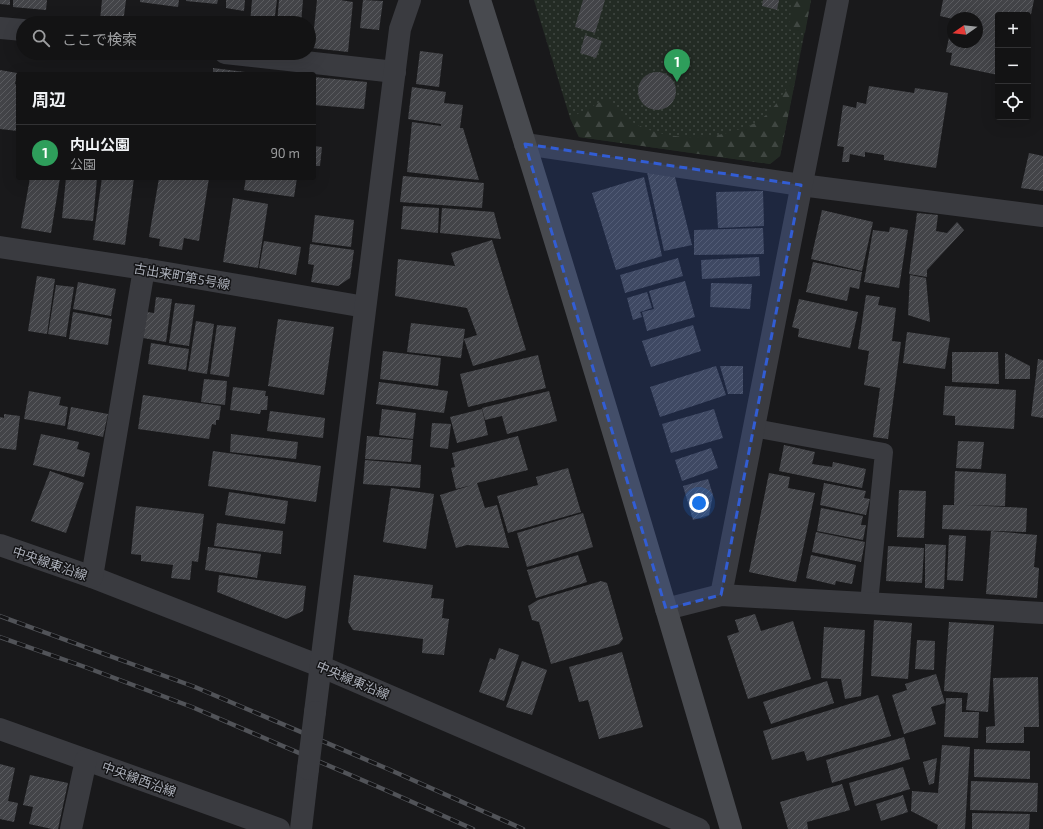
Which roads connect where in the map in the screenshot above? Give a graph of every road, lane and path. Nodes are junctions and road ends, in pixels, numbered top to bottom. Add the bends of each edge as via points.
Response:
1 (410, 0) edge
2 (480, 0) edge
3 (838, 0) edge
4 (0, 28) edge
5 (16, 29) edge
6 (288, 60) edge
7 (395, 72) junction
8 (525, 144) junction
9 (801, 185) junction
10 (1043, 216) edge
11 (0, 247) edge
12 (144, 269) junction
13 (364, 308) junction
14 (754, 428) junction
15 (0, 545) edge
16 (92, 577) junction
17 (721, 595) junction
18 (870, 603) junction
19 (666, 609) junction
20 (1043, 613) edge
21 (320, 666) junction
22 (0, 729) edge
23 (86, 760) junction
24 (71, 829) edge
25 (279, 829) edge
26 (301, 829) edge
27 (699, 829) edge
28 (731, 829) edge

1 - 7 street via 400,29
2 - 8 street
3 - 9 street
4 - 5 street
6 - 7 street
7 - 13 street
8 - 9 street
8 - 19 street
9 - 10 street
9 - 14 street
11 - 12 street, 古出来町第5号線
12 - 13 street, 古出来町第5号線
12 - 16 street
13 - 21 street
14 - 17 street
14 - 18 lane via 884,452
15 - 16 street, 中央線東沿線
16 - 21 street, 中央線東沿線
17 - 18 street
17 - 19 street
18 - 20 street
19 - 28 street
21 - 26 street, bridge
21 - 27 street, 中央線東沿線
22 - 23 street, 中央線西沿線
23 - 24 street
23 - 25 street, 中央線西沿線

